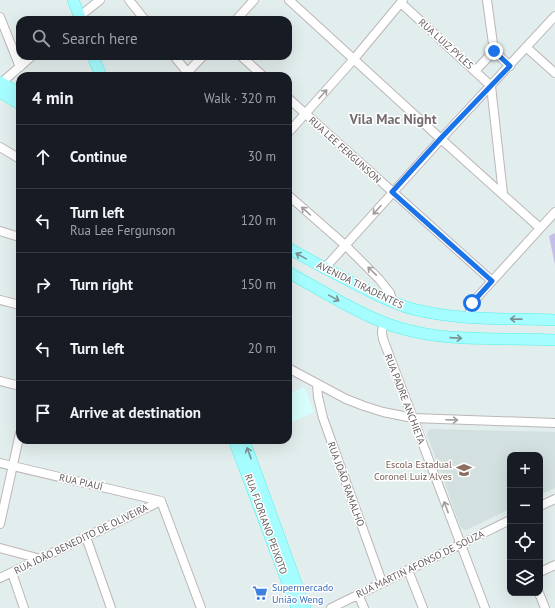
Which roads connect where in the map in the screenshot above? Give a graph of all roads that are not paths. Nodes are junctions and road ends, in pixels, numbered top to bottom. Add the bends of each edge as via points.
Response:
1 (73, 0) edge
2 (100, 0) edge
3 (129, 0) edge
4 (289, 0) edge
5 (487, 0) edge
6 (251, 1) edge
7 (402, 2) edge
8 (78, 16) edge
9 (82, 16) edge
10 (142, 16) edge
11 (239, 16) edge
12 (555, 16) edge
13 (0, 17) edge
14 (526, 48) junction
15 (494, 51) junction
16 (16, 56) edge
17 (354, 59) junction
18 (18, 60) edge
19 (27, 60) edge
20 (95, 60) edge
21 (176, 60) edge
22 (199, 60) edge
23 (246, 60) edge
24 (20, 66) junction
25 (510, 66) junction
26 (475, 71) junction
27 (99, 72) edge
28 (184, 72) edge
29 (187, 72) edge
30 (259, 72) edge
31 (555, 73) edge
32 (0, 85) edge
33 (491, 86) junction
34 (16, 92) edge
35 (16, 100) edge
36 (292, 102) edge
37 (306, 114) junction
38 (292, 129) edge
39 (441, 138) junction
40 (0, 148) edge
41 (16, 157) edge
42 (392, 192) junction
43 (502, 194) junction
44 (292, 199) edge
45 (555, 212) edge
46 (540, 228) junction
47 (0, 231) edge
48 (16, 236) dead end
49 (344, 245) junction
50 (292, 250) edge
51 (324, 269) junction
52 (292, 274) edge
53 (492, 281) junction
54 (0, 300) edge
55 (393, 302) junction
56 (16, 304) edge
57 (469, 317) junction
58 (555, 320) edge
59 (383, 323) junction
60 (555, 340) edge
61 (292, 370) edge
62 (0, 381) edge
63 (317, 384) junction
64 (16, 385) edge
65 (413, 418) junction
66 (555, 423) edge
67 (18, 444) edge
68 (236, 444) edge
69 (245, 444) edge
70 (0, 463) edge
71 (13, 466) junction
72 (555, 498) edge
73 (161, 500) junction
74 (543, 504) edge
75 (507, 522) edge
76 (0, 524) edge
77 (86, 537) junction
78 (460, 544) junction
79 (0, 548) edge
80 (41, 559) junction
81 (555, 565) edge
82 (408, 570) junction
83 (543, 571) edge
84 (12, 573) junction
85 (0, 578) edge
86 (382, 582) junction
87 (358, 594) junction
88 (540, 596) edge
89 (24, 608) edge
90 (110, 608) edge
91 (201, 608) edge
92 (297, 608) edge
93 (305, 608) edge
94 (331, 608) edge
95 (364, 608) edge
96 (423, 608) edge
97 (485, 608) edge
98 (545, 608) edge

1 - 8 main road
2 - 9 street
3 - 10 street
4 - 17 street
5 - 15 street
6 - 11 street
7 - 17 street
7 - 26 street, RUA LUIZ PYLES
12 - 14 street
13 - 16 street
14 - 25 street
14 - 31 street
15 - 25 street
15 - 26 street
37 -> 17 street
17 - 39 street
18 - 24 street
19 - 24 street
20 - 27 main road
21 - 28 street
22 - 29 street
23 - 30 street
24 - 32 street
25 - 33 street
26 - 33 street, RUA LUIZ PYLES
32 - 34 main road
32 - 35 main road
33 - 39 street
33 - 43 street
36 - 37 street, RUA LEE FERGUNSON
37 - 38 street
37 - 42 street, RUA LEE FERGUNSON
39 - 42 street
39 - 43 street
40 - 41 street
42 -> 49 street
42 - 53 street, RUA LEE FERGUNSON
43 - 46 street
49 -> 44 street
45 - 46 street
46 - 53 street
47 - 48 street
49 - 51 street
55 -> 49 street via 390,293 379,279
51 -> 50 main road, AVENIDA TIRADENTES
51 - 55 main road, AVENIDA TIRADENTES
52 -> 59 main road
53 - 57 street via 472,303
54 - 56 street
55 - 57 main road, AVENIDA TIRADENTES via 435,314
58 -> 57 main road, AVENIDA TIRADENTES
59 -> 60 main road via 418,333 451,337
59 - 65 street, RUA PADRE ANCHIETA via 383,339
61 - 63 street
62 - 64 street
63 - 65 street via 364,406
63 - 86 street, RUA JOÃO RAMALHO via 323,418
65 -> 66 street
78 -> 65 street, RUA PADRE ANCHIETA
67 - 71 street
68 - 92 main road, RUA FLORIANO PEIXOTO
93 -> 69 main road, RUA FLORIANO PEIXOTO
70 - 71 street, RUA PIAUÍ
71 - 73 street, RUA PIAUÍ
71 - 76 street
72 - 74 street
73 - 77 street, RUA JOÃO BENEDITO DE OLIVEIRA
73 - 91 street
75 - 78 street, RUA MARTIN AFONSO DE SOUZA
77 - 80 street, RUA JOÃO BENEDITO DE OLIVEIRA
77 - 90 street
78 - 82 street, RUA MARTIN AFONSO DE SOUZA
78 - 97 street, RUA PADRE ANCHIETA
79 - 80 street
80 - 84 street, RUA JOÃO BENEDITO DE OLIVEIRA
81 - 83 street
82 - 86 street, RUA MARTIN AFONSO DE SOUZA
82 - 96 street
84 - 85 street, RUA JOÃO BENEDITO DE OLIVEIRA
84 - 89 street
86 - 87 street, RUA MARTIN AFONSO DE SOUZA
87 - 94 street, RUA MARTIN AFONSO DE SOUZA
87 - 95 street
88 - 98 street

